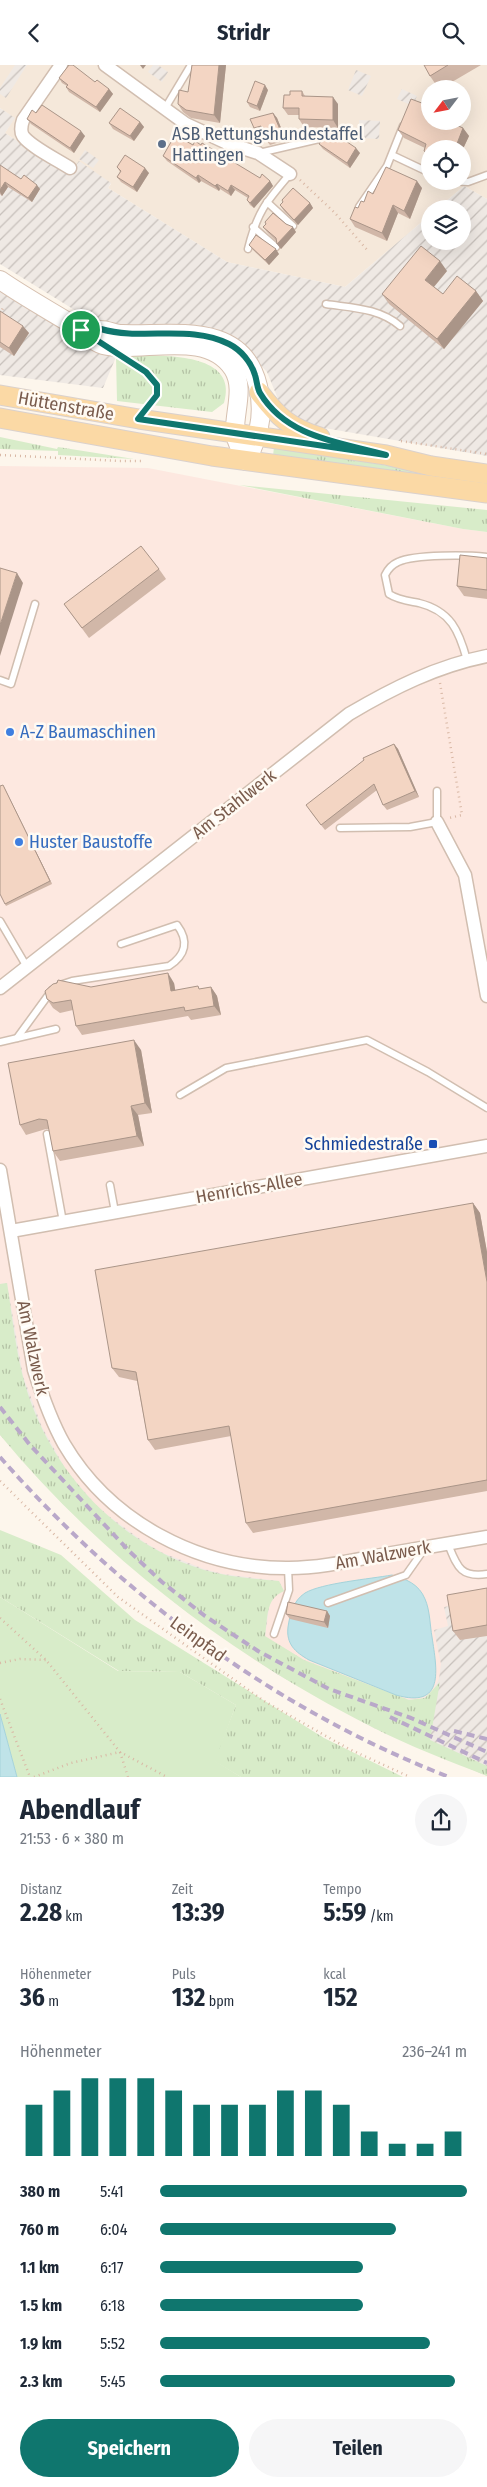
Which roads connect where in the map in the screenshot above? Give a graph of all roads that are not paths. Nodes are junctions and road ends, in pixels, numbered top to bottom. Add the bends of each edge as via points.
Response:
1 (61, 65) edge
2 (105, 65) edge
3 (191, 65) edge
4 (164, 109) junction
5 (405, 120) edge
6 (334, 135) edge
7 (258, 153) junction
8 (392, 155) junction
9 (70, 168) dead end
10 (421, 169) edge
11 (290, 174) joint
12 (487, 175) edge
13 (471, 181) edge
14 (266, 202) junction
15 (358, 208) edge
16 (294, 226) edge
17 (253, 227) junction
18 (276, 247) edge
19 (248, 249) edge
20 (1, 282) edge
21 (326, 303) dead end
22 (400, 326) dead end
23 (81, 330) junction
24 (259, 392) junction
25 (0, 395) edge
26 (0, 418) edge
27 (234, 434) junction
28 (257, 437) junction
29 (386, 455) junction
30 (246, 461) junction
31 (487, 474) edge
32 (487, 493) edge
33 (487, 557) edge
34 (35, 604) dead end
35 (487, 656) edge
36 (467, 660) junction
37 (0, 681) edge
38 (437, 791) dead end
39 (437, 822) junction
40 (340, 828) dead end
41 (0, 921) edge
42 (481, 927) edge
43 (120, 944) dead end
44 (27, 967) junction
45 (0, 988) edge
46 (487, 996) edge
47 (56, 1029) dead end
48 (17, 1038) junction
49 (0, 1042) edge
50 (180, 1095) dead end
51 (487, 1108) edge
52 (47, 1134) edge
53 (487, 1146) edge
54 (0, 1170) edge
55 (110, 1185) dead end
56 (115, 1212) junction
57 (63, 1222) junction
58 (10, 1231) junction
59 (487, 1537) edge
60 (448, 1544) junction
61 (426, 1547) junction
62 (288, 1568) junction
63 (487, 1574) edge
64 (288, 1582) junction
65 (281, 1585) dead end
66 (328, 1603) dead end
67 (274, 1634) dead end

1 - 9 street via 20,127 29,141
2 - 4 street
3 - 4 lane
4 - 7 street via 208,135
5 - 8 lane
6 - 7 lane
7 - 11 street
8 - 10 lane
8 - 15 lane
11 - 14 lane
12 - 13 lane
14 - 16 lane
14 - 17 lane
17 - 18 lane
17 - 19 lane
20 - 23 street
21 - 22 lane via 379,312
23 - 24 street via 198,335 219,339 246,359
23 - 27 street via 102,345 179,345 201,348 221,357 237,378
24 - 28 street
24 - 29 main road via 285,422 300,431
25 - 27 main road, Hüttenstraße
26 - 30 main road, Hüttenstraße
27 - 28 main road, Hüttenstraße
27 - 30 street
28 - 29 main road, Hüttenstraße
28 - 30 street
29 - 31 main road, Hüttenstraße
30 - 32 main road, Hüttenstraße
33 - 36 lane via 413,558 390,566 385,575 389,594 436,608 459,631
34 - 37 lane via 12,684
35 - 36 street, Am Stahlwerk
36 - 44 street, Am Stahlwerk via 438,669 383,694 349,714
38 - 39 lane
39 - 40 lane via 410,827
39 - 42 street via 465,875
41 - 44 lane
42 - 46 street
43 - 48 lane via 177,925 183,932 185,947 180,959 169,966 62,984 46,997
44 - 45 street, Am Stahlwerk
47 - 48 lane
48 - 49 lane
50 - 51 lane via 226,1068 367,1040
52 - 57 lane
53 - 56 street, Henrichs-Allee
54 - 58 street, Am Walzwerk
55 - 56 lane
56 - 57 street, Henrichs-Allee
57 - 58 street, Henrichs-Allee
58 - 62 street, Am Walzwerk via 34,1370 41,1393 64,1444 86,1474 134,1519 170,1541 207,1557 246,1566
59 - 60 street, Am Walzwerk
60 - 61 street, Am Walzwerk
60 - 63 lane via 457,1566 472,1576
61 - 62 street, Am Walzwerk via 342,1563
61 - 66 lane via 406,1575
62 - 64 lane
64 - 65 lane
64 - 67 lane

